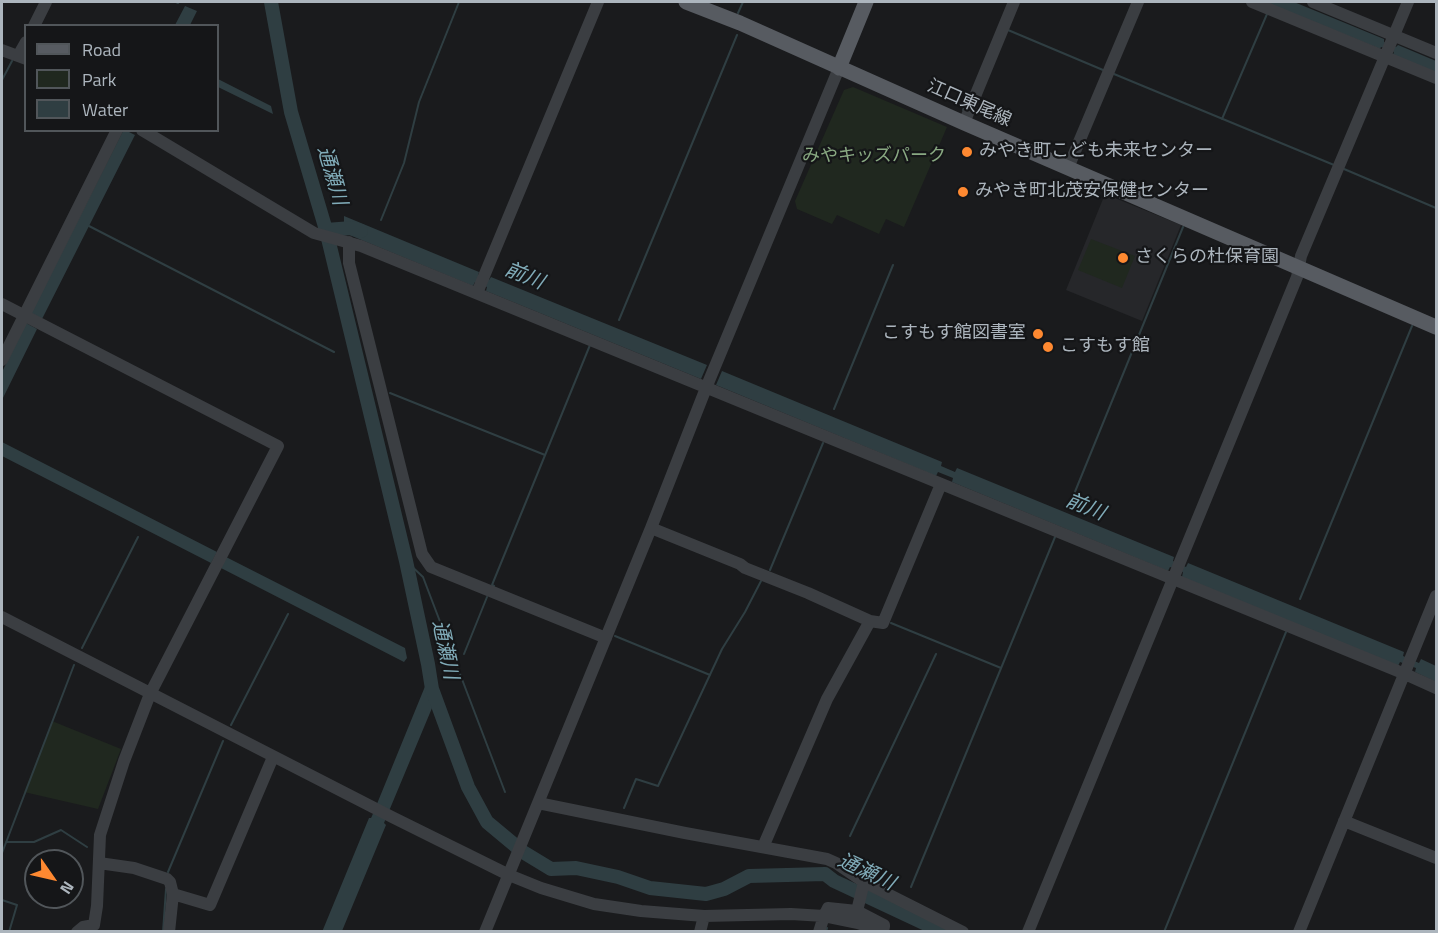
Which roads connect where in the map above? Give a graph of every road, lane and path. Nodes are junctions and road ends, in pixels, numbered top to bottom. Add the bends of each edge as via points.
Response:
1 (46, 2) edge
2 (598, 2) edge
3 (686, 2) edge
4 (866, 2) edge
5 (1014, 2) edge
6 (1138, 2) edge
7 (1252, 2) edge
8 (1313, 2) edge
9 (1408, 2) edge
10 (35, 24) edge
11 (1389, 46) junction
12 (2, 50) edge
13 (1437, 53) edge
14 (22, 58) edge
15 (839, 68) junction
16 (1437, 78) edge
17 (964, 123) junction
18 (116, 132) edge
19 (145, 132) edge
20 (1068, 168) junction
21 (346, 242) junction
22 (1299, 267) junction
23 (480, 285) junction
24 (2, 304) edge
25 (24, 316) junction
26 (1437, 327) edge
27 (2, 360) edge
28 (706, 388) junction
29 (941, 484) junction
30 (651, 528) junction
31 (1177, 571) junction
32 (1437, 596) edge
33 (2, 616) edge
34 (870, 621) junction
35 (606, 638) junction
36 (1408, 666) junction
37 (1437, 688) edge
38 (150, 694) junction
39 (273, 757) junction
40 (538, 803) junction
41 (1344, 821) junction
42 (763, 847) junction
43 (1437, 858) edge
44 (99, 863) junction
45 (509, 874) junction
46 (864, 884) junction
47 (172, 894) junction
48 (858, 910) junction
49 (704, 916) junction
50 (824, 916) junction
51 (77, 932) edge
52 (169, 932) edge
53 (485, 932) edge
54 (700, 932) edge
55 (819, 932) edge
56 (884, 932) edge
57 (963, 932) edge
58 (1028, 932) edge
59 (1299, 932) edge

1 - 10 street
2 - 23 street
3 - 15 main road, 江口東尾線
4 - 15 main road
5 - 17 street
6 - 20 street
7 - 11 street
8 - 11 street
9 - 11 street
11 - 13 street
11 - 16 street
11 - 22 street
12 - 14 street
15 - 17 main road, 江口東尾線
15 - 28 street
17 - 20 main road, 江口東尾線
18 - 25 street
19 - 21 street via 314,233
20 - 22 main road, 江口東尾線
21 - 23 street
21 - 35 street via 422,554 431,567
22 - 26 main road, 江口東尾線
22 - 31 street
23 - 28 street
24 - 25 street
25 - 27 street
25 - 38 street via 278,446
28 - 29 street
28 - 30 street
29 - 31 street
29 - 34 street via 886,618 883,623
30 - 34 street
30 - 35 street
31 - 36 street
31 - 58 street
32 - 36 street
33 - 38 street
34 - 42 street via 827,699
35 - 40 street
36 - 37 street
36 - 41 street
38 - 39 street
38 - 44 street via 105,815
39 - 45 street
39 - 47 street via 210,905
40 - 42 street
40 - 45 street
41 - 43 street
41 - 59 street
42 - 46 street via 827,859
44 - 47 street via 134,868 167,879
44 - 51 street via 94,925
45 - 49 street via 594,904
45 - 53 street
46 - 48 street
46 - 57 street
47 - 52 street
48 - 50 street via 828,908
48 - 56 street via 884,925
49 - 50 street
49 - 54 street
50 - 55 street
50 - 56 street

